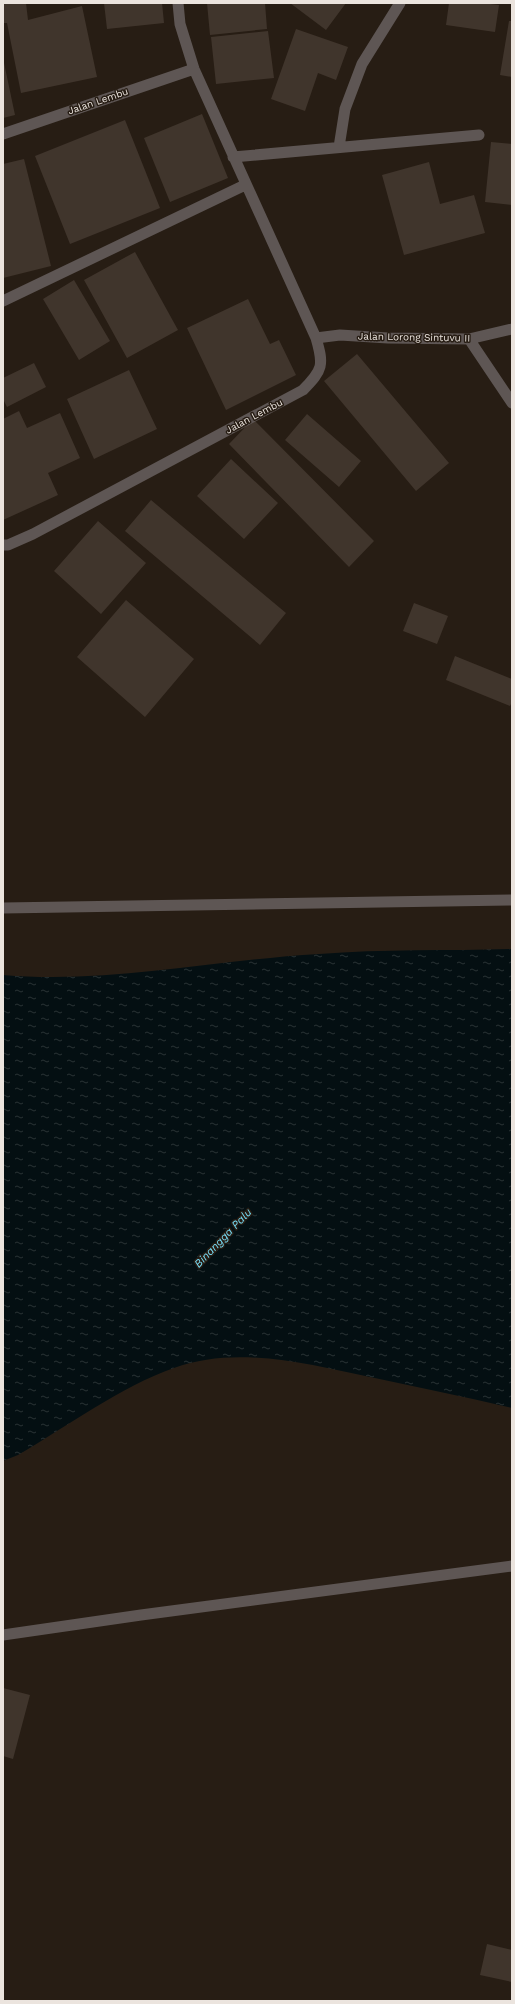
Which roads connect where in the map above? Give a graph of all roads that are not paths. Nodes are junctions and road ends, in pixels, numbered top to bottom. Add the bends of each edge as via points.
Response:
1 (178, 3) edge
2 (400, 3) edge
3 (194, 69) junction
4 (3, 134) edge
5 (478, 135) dead end
6 (339, 147) junction
7 (233, 157) junction
8 (245, 185) junction
9 (3, 301) edge
10 (512, 329) edge
11 (316, 338) junction
12 (469, 339) junction
13 (512, 403) edge
14 (3, 545) edge
15 (512, 900) edge
16 (3, 908) edge
17 (512, 1566) edge
18 (3, 1635) edge

1 - 3 street, Jalan Lembu via 180,24
2 - 6 street via 362,64 345,109
3 - 4 street, Jalan Lembu
3 - 7 street, Jalan Lembu
5 - 6 street
6 - 7 street
7 - 8 street, Jalan Lembu
8 - 9 street
8 - 11 street, Jalan Lembu
10 - 12 street, Jalan Lorong Sintuvu II
11 - 12 street, Jalan Lorong Sintuvu II via 340,335
11 - 14 street, Jalan Lembu via 321,357 318,374 303,390 40,531
12 - 13 street
15 - 16 street
17 - 18 street via 141,1614

